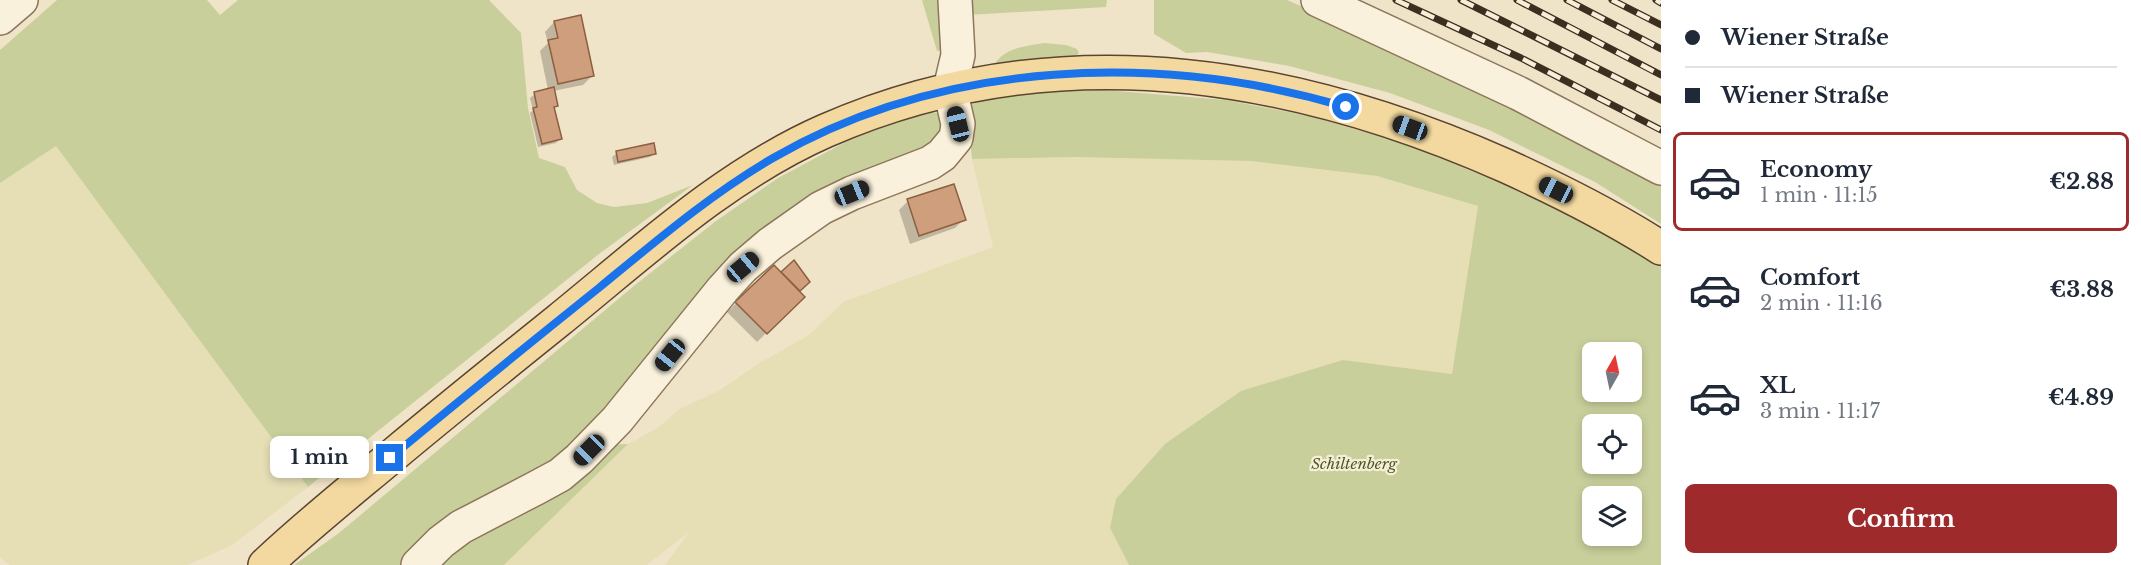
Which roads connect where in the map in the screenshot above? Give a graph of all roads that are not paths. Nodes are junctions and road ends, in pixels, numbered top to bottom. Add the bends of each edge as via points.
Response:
1 (21, 0) edge
2 (955, 0) edge
3 (1318, 0) edge
4 (0, 18) edge
5 (950, 89) junction
6 (1661, 168) edge
7 (1661, 248) edge
8 (300, 532) junction
9 (237, 565) edge
10 (265, 565) edge
11 (418, 565) edge

1 - 4 street
2 - 5 street via 958,56
3 - 6 street via 1518,93
5 - 7 main road via 1040,76 1105,74 1206,79 1324,100 1452,143 1523,174
5 - 8 main road via 823,132 722,190
5 - 11 street via 958,124 956,138 942,155 821,208 770,244 723,289 617,420 579,459 560,475 461,527
8 - 9 main road
8 - 10 main road

